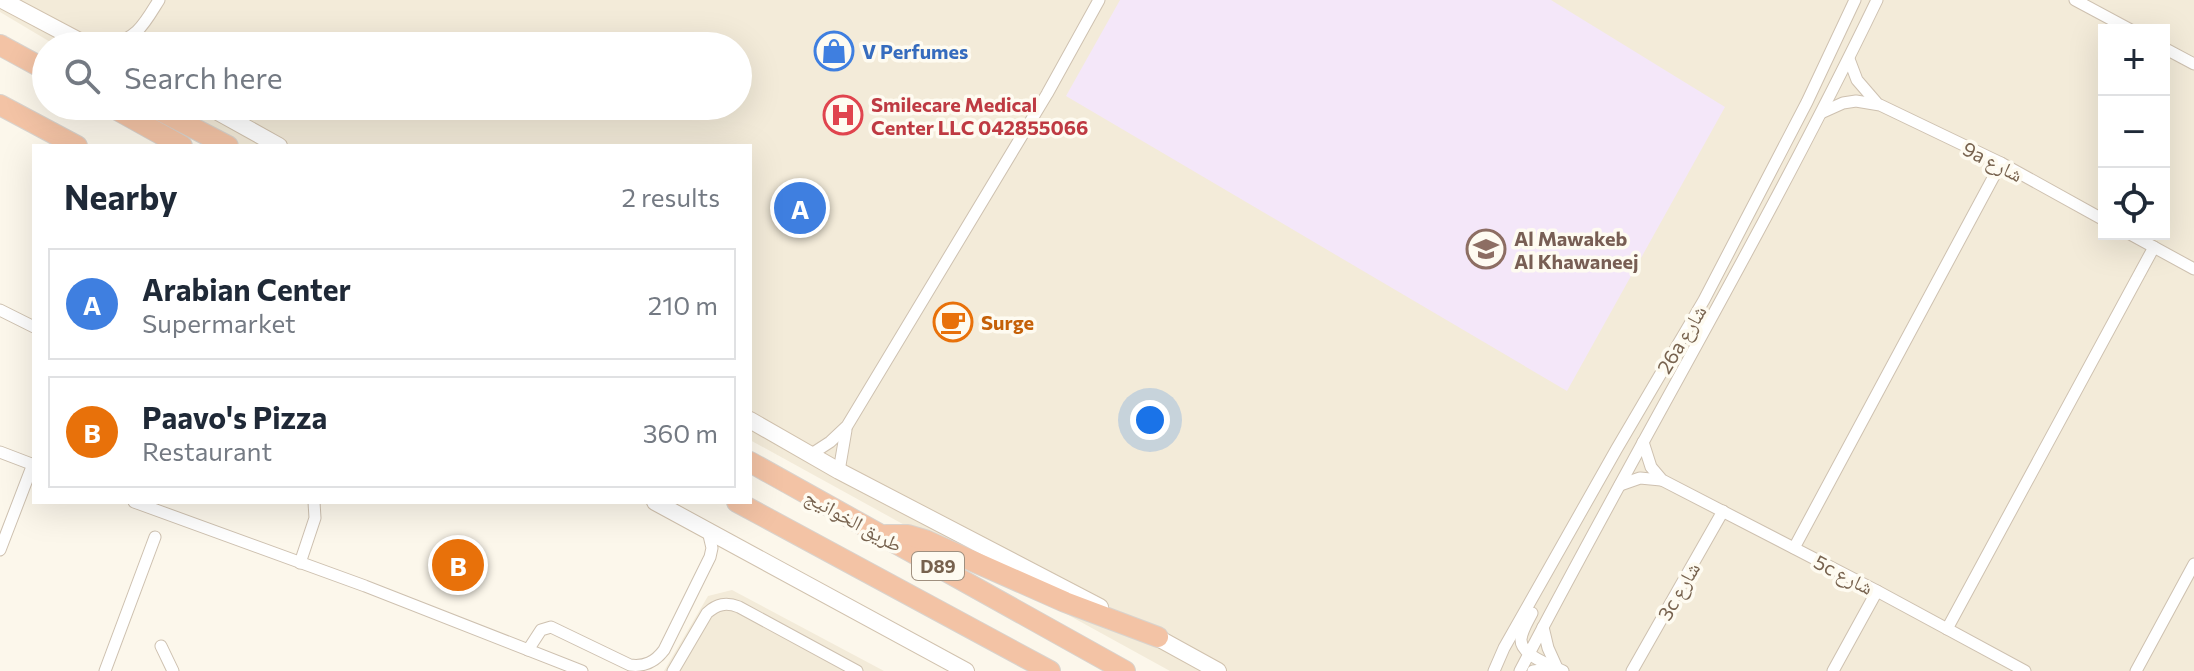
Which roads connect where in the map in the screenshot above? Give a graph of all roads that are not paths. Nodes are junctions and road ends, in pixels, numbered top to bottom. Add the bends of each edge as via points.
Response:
1 (2, 0) edge
2 (159, 0) edge
3 (1099, 0) edge
4 (1855, 0) edge
5 (1877, 0) edge
6 (2075, 0) edge
7 (2120, 24) edge
8 (143, 27) junction
9 (63, 32) edge
10 (137, 32) edge
11 (143, 32) edge
12 (0, 45) edge
13 (2170, 51) edge
14 (1849, 59) junction
15 (32, 62) edge
16 (2194, 64) edge
17 (0, 105) edge
18 (1880, 105) junction
19 (1821, 113) junction
20 (135, 120) edge
21 (178, 120) edge
22 (232, 120) edge
23 (73, 144) edge
24 (178, 144) edge
25 (224, 144) edge
26 (275, 144) edge
27 (2001, 163) junction
28 (2098, 217) edge
29 (2141, 240) edge
30 (2154, 247) junction
31 (2194, 269) edge
32 (0, 307) edge
33 (32, 326) edge
34 (752, 421) edge
35 (847, 426) junction
36 (1643, 442) junction
37 (0, 452) edge
38 (810, 455) junction
39 (752, 463) edge
40 (32, 464) edge
41 (32, 467) edge
42 (839, 471) junction
43 (1662, 480) junction
44 (1620, 485) junction
45 (139, 504) edge
46 (314, 504) edge
47 (323, 504) edge
48 (659, 504) edge
49 (741, 504) edge
50 (1723, 511) junction
51 (313, 527) junction
52 (708, 531) junction
53 (883, 536) junction
54 (155, 537) dead end
55 (1794, 548) junction
56 (0, 550) edge
57 (300, 563) junction
58 (2194, 564) edge
59 (1542, 581) junction
60 (1877, 591) junction
61 (1543, 626) junction
62 (1947, 629) junction
63 (1158, 637) junction
64 (161, 646) dead end
65 (528, 650) junction
66 (1529, 653) junction
67 (621, 667) edge
68 (1560, 670) edge
69 (2021, 670) edge
70 (105, 671) edge
71 (173, 671) edge
72 (582, 671) edge
73 (673, 671) edge
74 (857, 671) edge
75 (966, 671) edge
76 (1050, 671) edge
77 (1125, 671) edge
78 (1218, 671) edge
79 (1494, 671) edge
80 (1520, 671) edge
81 (1533, 671) edge
82 (1632, 671) edge
83 (1833, 671) edge
84 (2136, 671) edge

1 - 9 street
2 - 8 street
3 - 35 street
4 - 59 street, 26a شارع via 1704,300
5 - 14 street, 26a شارع
6 - 7 street
8 - 10 street
8 - 11 street
12 - 15 highway
13 - 16 street
14 - 18 street, 9a شارع via 1864,90
14 - 19 street, 26a شارع
17 - 23 highway
18 - 19 street, 9a شارع via 1856,101
18 - 27 street, 9a شارع
19 - 36 street, 26a شارع
20 - 24 highway
21 - 25 highway
22 - 26 street
27 - 28 street, 9a شارع
27 - 55 street
29 - 30 street
30 - 31 street
30 - 62 street
32 - 33 street
34 - 38 street
35 - 38 street
35 - 42 street
36 - 43 street via 1651,467
36 - 44 street, 26a شارع
37 - 40 street
38 - 42 street
39 - 53 highway, طريق الخوانيج / D89
41 - 56 street
42 - 63 street
43 - 44 street via 1640,478
43 - 50 street, 5c شارع
44 - 61 street, 26a شارع
45 - 57 street
46 - 51 street
47 - 51 street
48 - 52 street
49 - 76 highway, طريق الخوانيج / D89
50 - 55 street, 5c شارع
50 - 82 street, 3c شارع
51 - 57 street
52 - 67 street via 712,548 707,566 664,650 646,665
52 - 75 street
53 - 63 highway via 925,540
53 - 77 highway, طريق الخوانيج / D89
54 - 70 street
55 - 60 street, 5c شارع
57 - 65 street
58 - 84 street
59 - 66 street via 1522,634
59 - 79 street, 26a شارع
60 - 62 street, 5c شارع
60 - 83 street
61 - 66 street, 26a شارع
61 - 68 street
62 - 69 street, 5c شارع
63 - 78 street
64 - 71 street
65 - 67 street via 541,630 551,627
65 - 72 street
66 - 68 street
66 - 80 street, 26a شارع
68 - 81 street
73 - 74 street via 707,613 725,604

